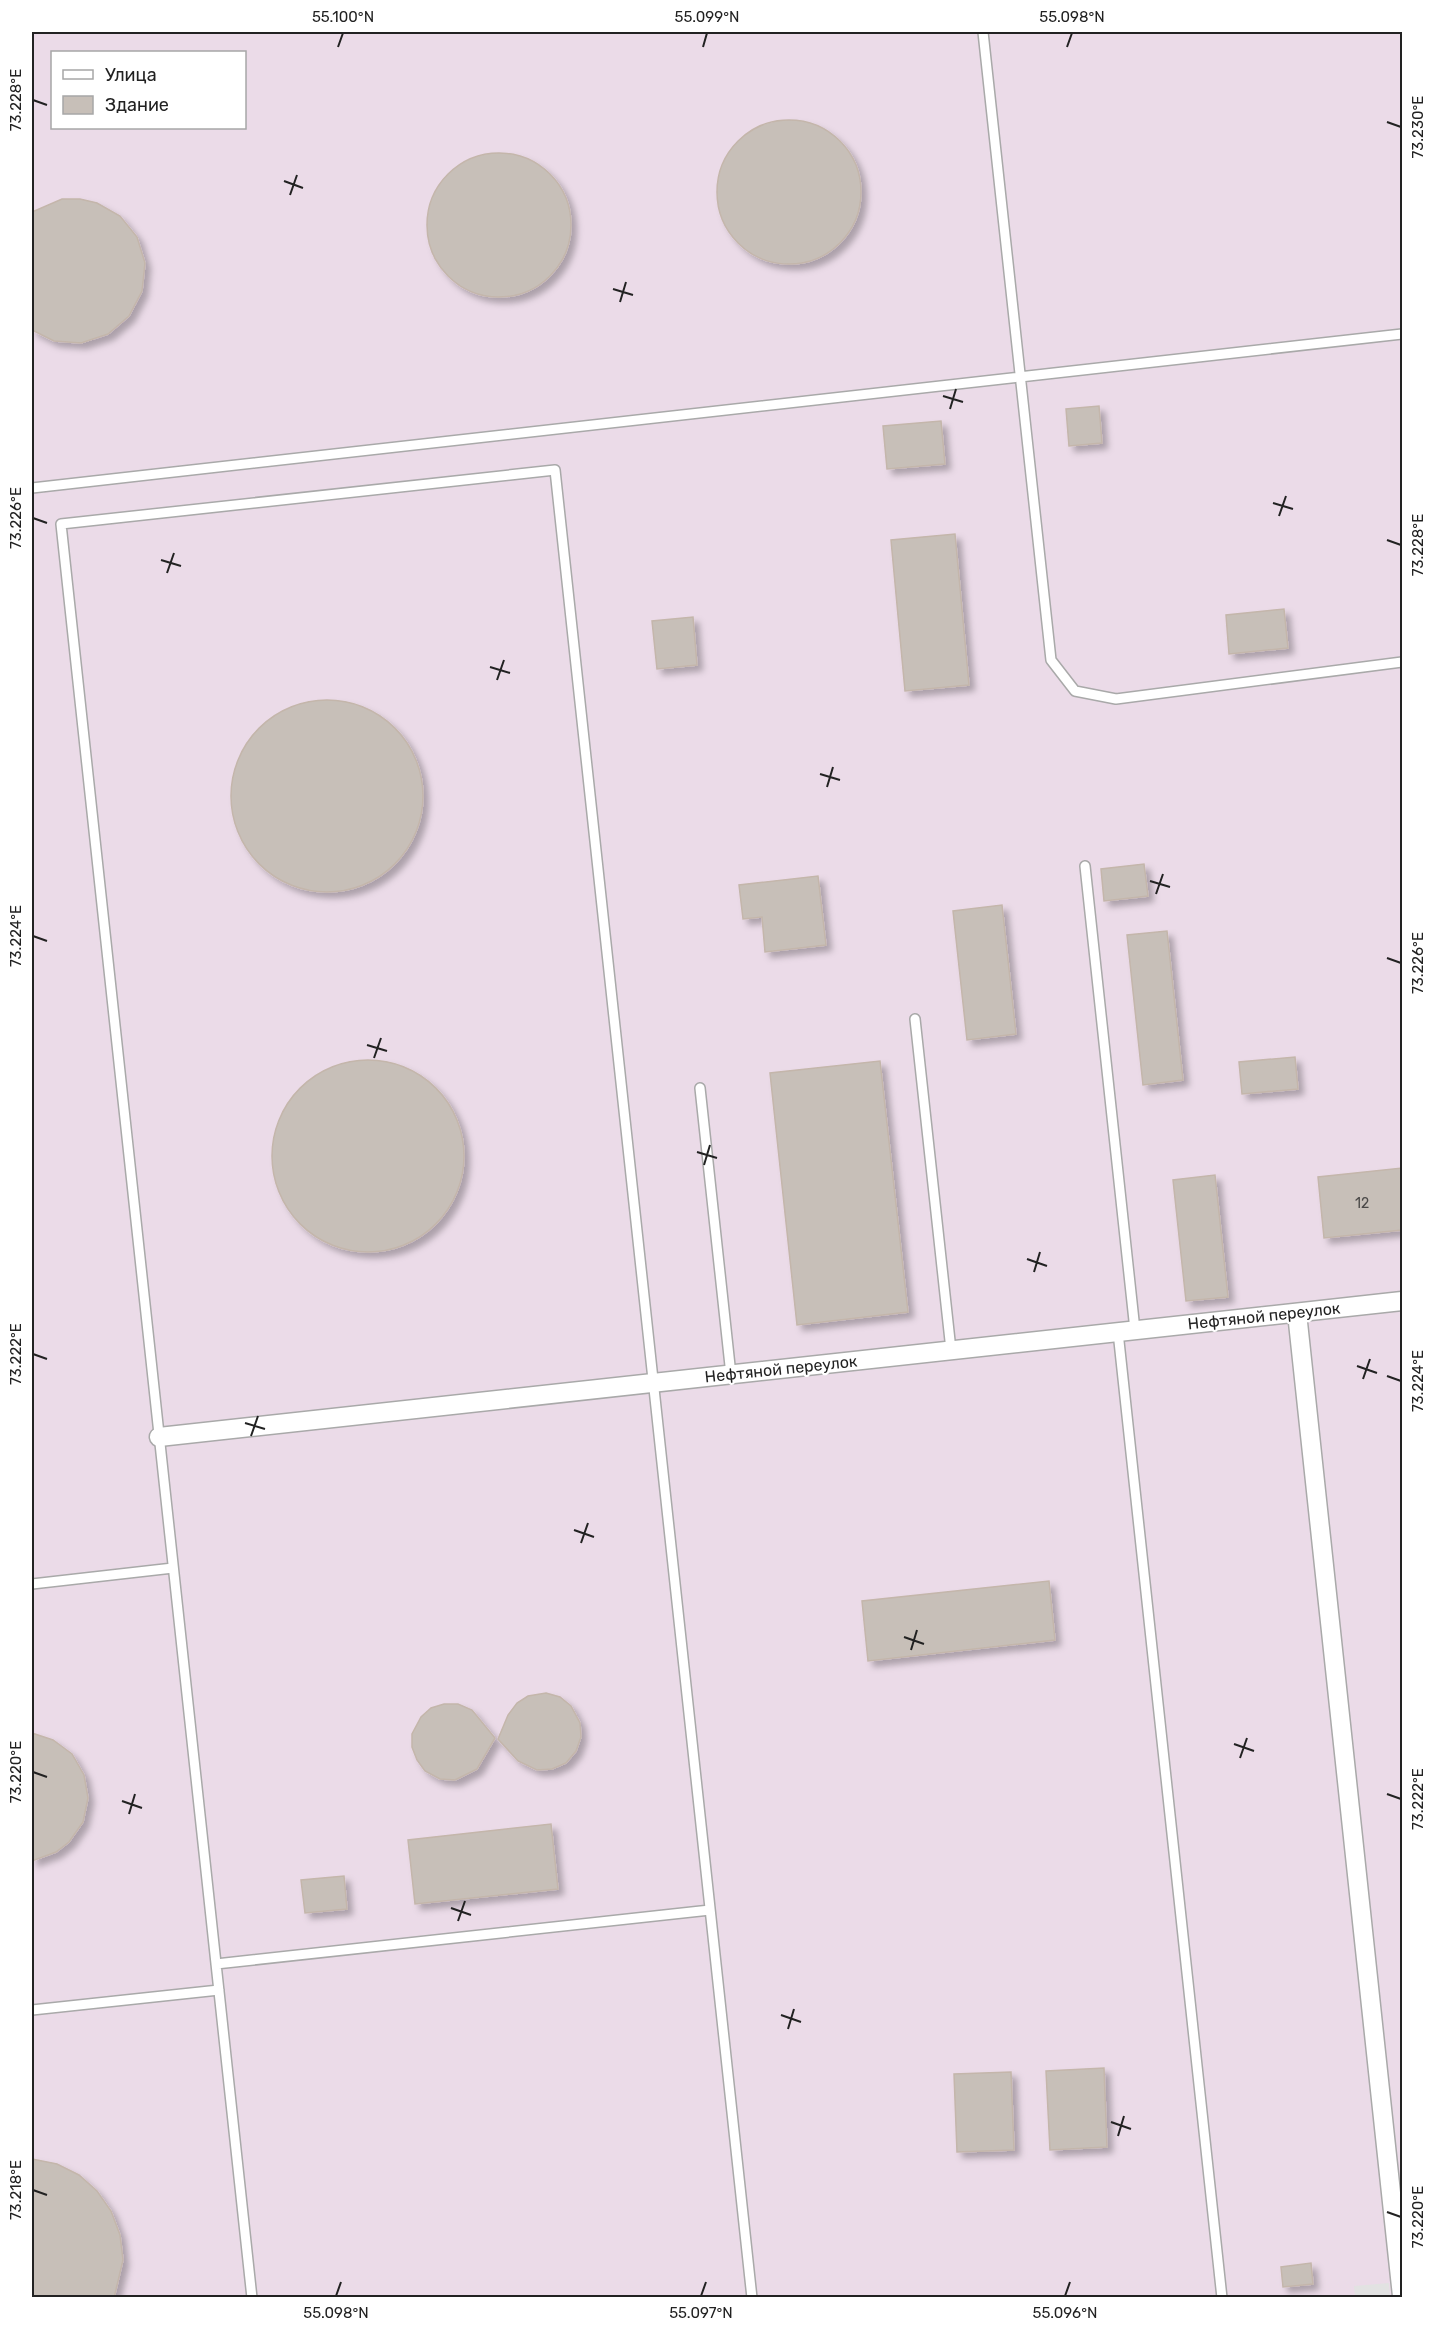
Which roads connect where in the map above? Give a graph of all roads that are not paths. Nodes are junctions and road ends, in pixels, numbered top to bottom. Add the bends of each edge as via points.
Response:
1 (983, 32) edge
2 (1402, 334) edge
3 (1021, 378) junction
4 (32, 488) edge
5 (1402, 662) edge
6 (1085, 866) dead end
7 (915, 1019) dead end
8 (700, 1088) dead end
9 (1402, 1301) edge
10 (1297, 1313) junction
11 (1126, 1331) junction
12 (951, 1350) junction
13 (731, 1375) junction
14 (654, 1383) junction
15 (159, 1437) junction
16 (173, 1568) junction
17 (32, 1584) edge
18 (710, 1910) junction
19 (216, 1964) junction
20 (219, 1990) junction
21 (32, 2010) edge
22 (1402, 2296) edge
23 (252, 2298) edge
24 (752, 2298) edge
25 (1222, 2298) edge

1 - 3 lane
2 - 3 lane
3 - 4 lane
3 - 5 lane via 1051,660 1075,691 1116,699
6 - 11 lane
7 - 12 lane
8 - 13 lane
9 - 10 street, Нефтяной переулок
10 - 11 street, Нефтяной переулок
10 - 22 street
11 - 12 street, Нефтяной переулок
11 - 25 lane
12 - 13 street, Нефтяной переулок
13 - 14 street, Нефтяной переулок
14 - 15 street, Нефтяной переулок
14 - 15 lane via 555,470 61,524
14 - 18 lane
15 - 16 lane
16 - 17 lane
16 - 19 lane
18 - 19 lane
18 - 24 lane
19 - 20 lane
20 - 21 lane
20 - 23 lane

